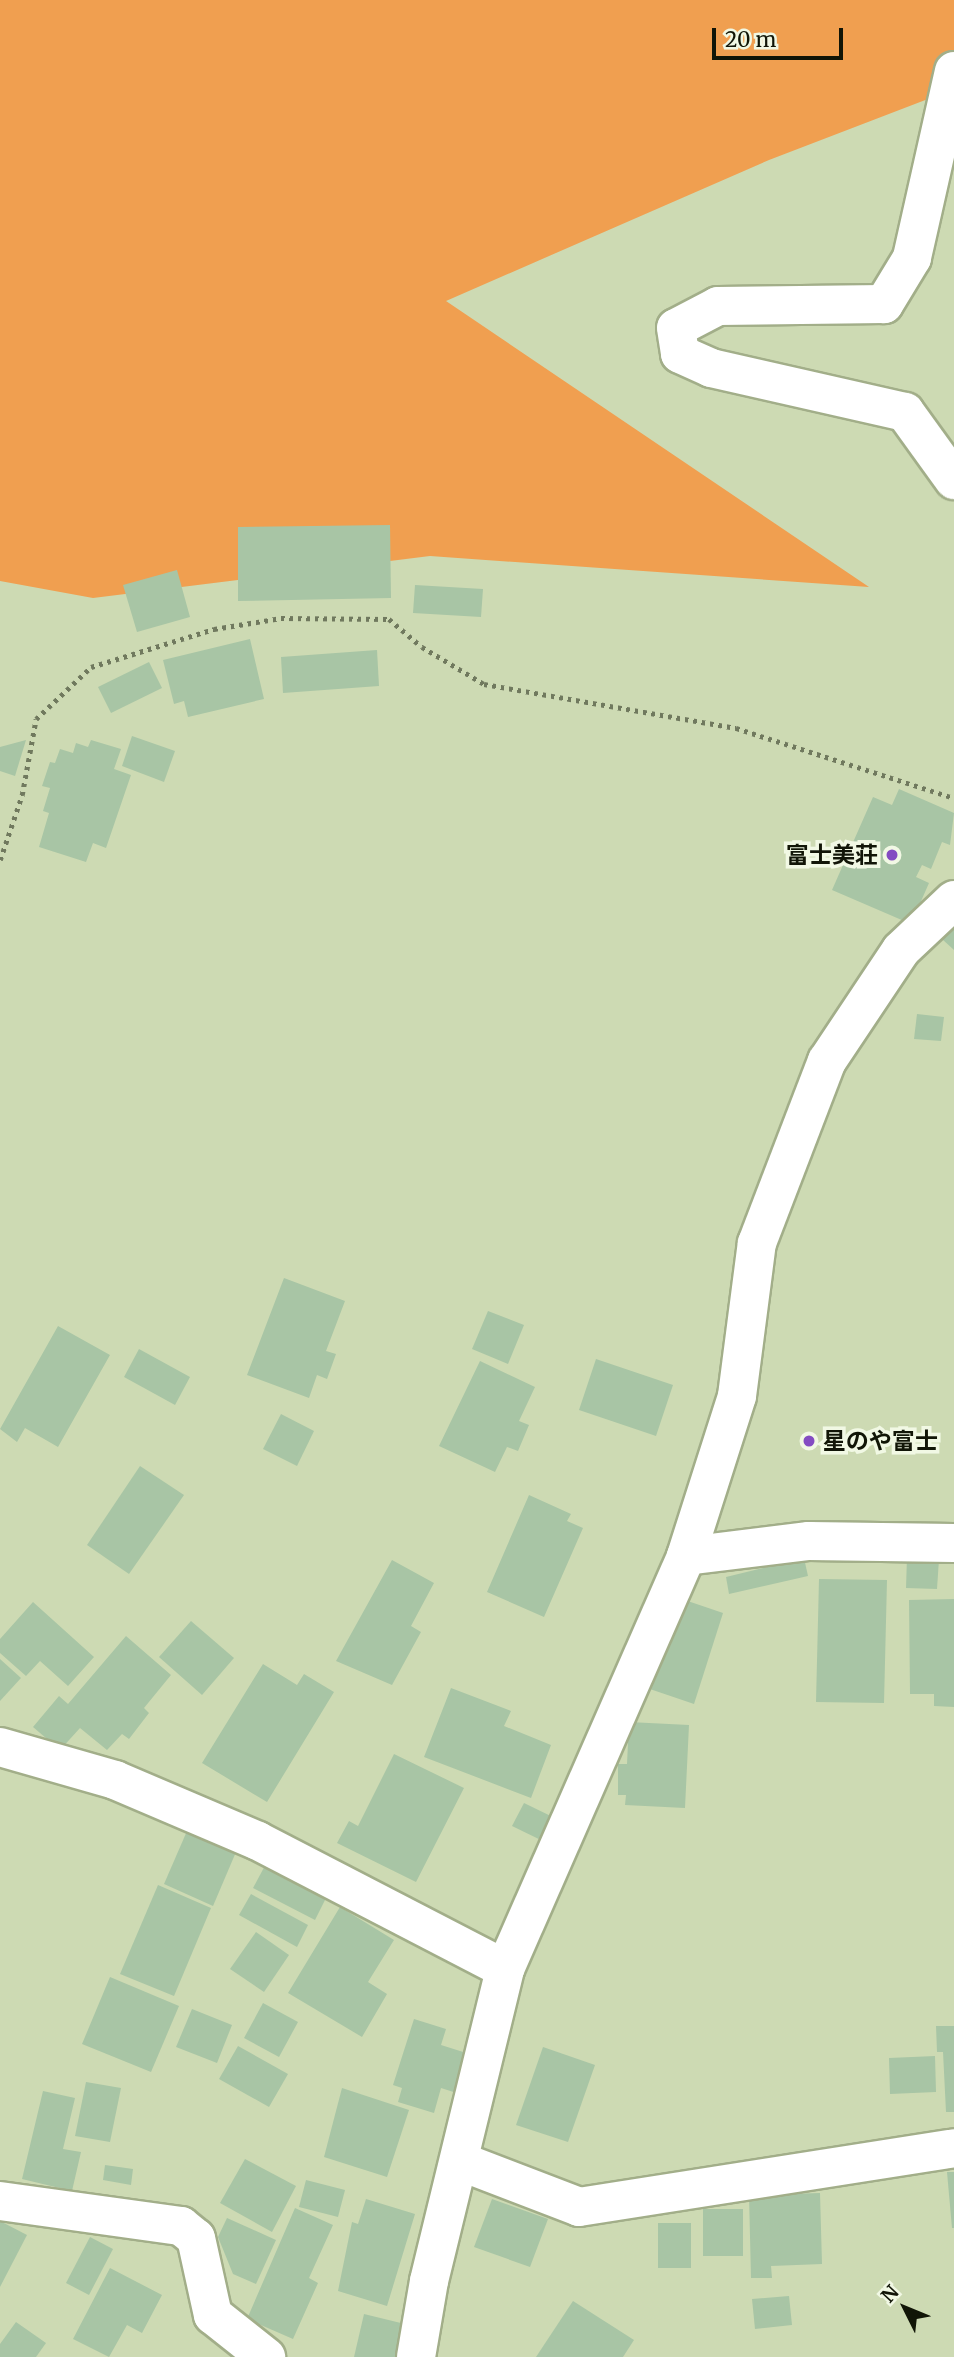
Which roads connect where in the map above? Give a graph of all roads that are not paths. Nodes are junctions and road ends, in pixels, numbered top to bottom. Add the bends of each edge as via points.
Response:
1 (954, 71) edge
2 (952, 475) edge
3 (954, 900) edge
4 (954, 1543) edge
5 (686, 1556) junction
6 (0, 1748) edge
7 (505, 1969) junction
8 (954, 2148) edge
9 (461, 2162) junction
10 (0, 2201) edge
11 (266, 2357) edge
12 (416, 2357) edge

1 - 2 street via 912,258 884,304 718,306 676,328 680,354 711,368 905,412
3 - 5 street via 901,950 827,1061 757,1243 737,1396
4 - 5 street via 809,1541
5 - 7 street
6 - 7 street via 115,1780 258,1841
7 - 9 street
8 - 9 street via 579,2207
9 - 12 street via 429,2281
10 - 11 street via 181,2226 196,2238 213,2315

